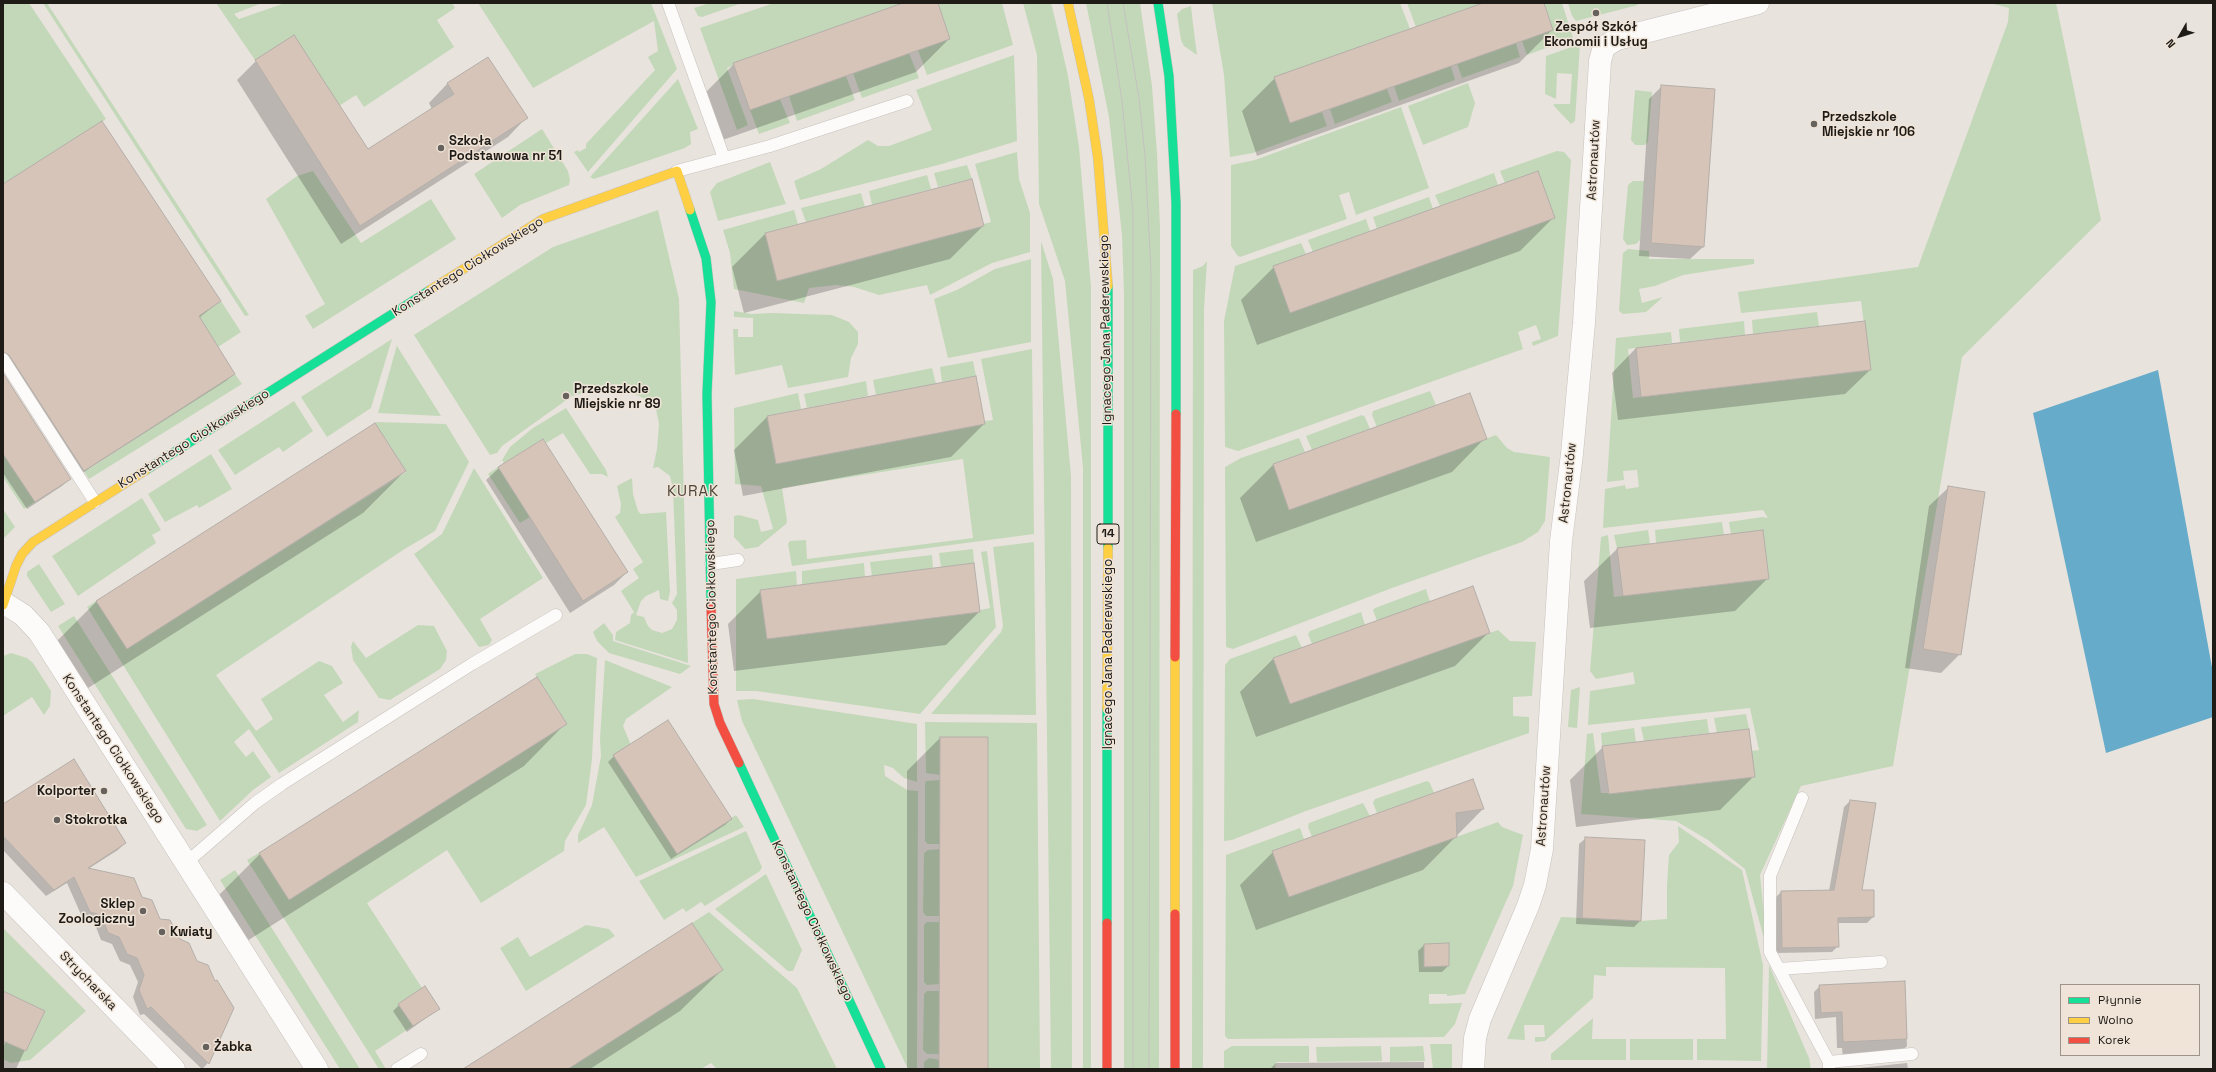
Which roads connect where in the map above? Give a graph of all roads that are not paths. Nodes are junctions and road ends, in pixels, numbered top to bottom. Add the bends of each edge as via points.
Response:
1 (668, 3) edge
2 (1068, 3) edge
3 (1158, 3) edge
4 (1758, 3) edge
5 (907, 101) dead end
6 (724, 158) junction
7 (677, 171) junction
8 (3, 359) edge
9 (95, 502) junction
10 (738, 560) dead end
11 (712, 564) junction
12 (3, 604) edge
13 (556, 614) dead end
14 (1802, 798) dead end
15 (186, 863) junction
16 (3, 893) edge
17 (1880, 962) dead end
18 (1779, 969) junction
19 (421, 1054) dead end
20 (1912, 1054) dead end
21 (1829, 1066) edge
22 (174, 1069) edge
23 (317, 1069) edge
24 (397, 1069) edge
25 (881, 1069) edge
26 (1107, 1069) edge
27 (1176, 1069) edge
28 (1473, 1069) edge

1 - 6 lane
2 - 26 main road, Ignacego Jana Paderewskiego / 14 via 1098,159 1108,289
3 - 27 main road via 1169,76 1176,203
4 - 28 street, Astronautów via 1617,39 1604,47 1600,61 1584,323 1561,541 1542,849 1528,906 1480,1019 1475,1038
5 - 6 lane via 770,146
6 - 7 lane
7 - 9 main road, Konstantego Ciołkowskiego via 543,219
7 - 11 main road, Konstantego Ciołkowskiego via 706,258 709,284 707,394
8 - 9 lane
9 - 12 main road, Konstantego Ciołkowskiego via 33,542 22,554
10 - 11 lane
11 - 25 main road, Konstantego Ciołkowskiego via 712,691 720,723
12 - 15 street, Konstantego Ciołkowskiego via 23,615 39,632
13 - 15 lane via 282,784 255,803
14 - 18 lane via 1770,876 1770,952
15 - 23 street, Konstantego Ciołkowskiego
16 - 22 street, Strycharska
17 - 18 lane
18 - 21 lane
19 - 24 lane
20 - 21 lane

